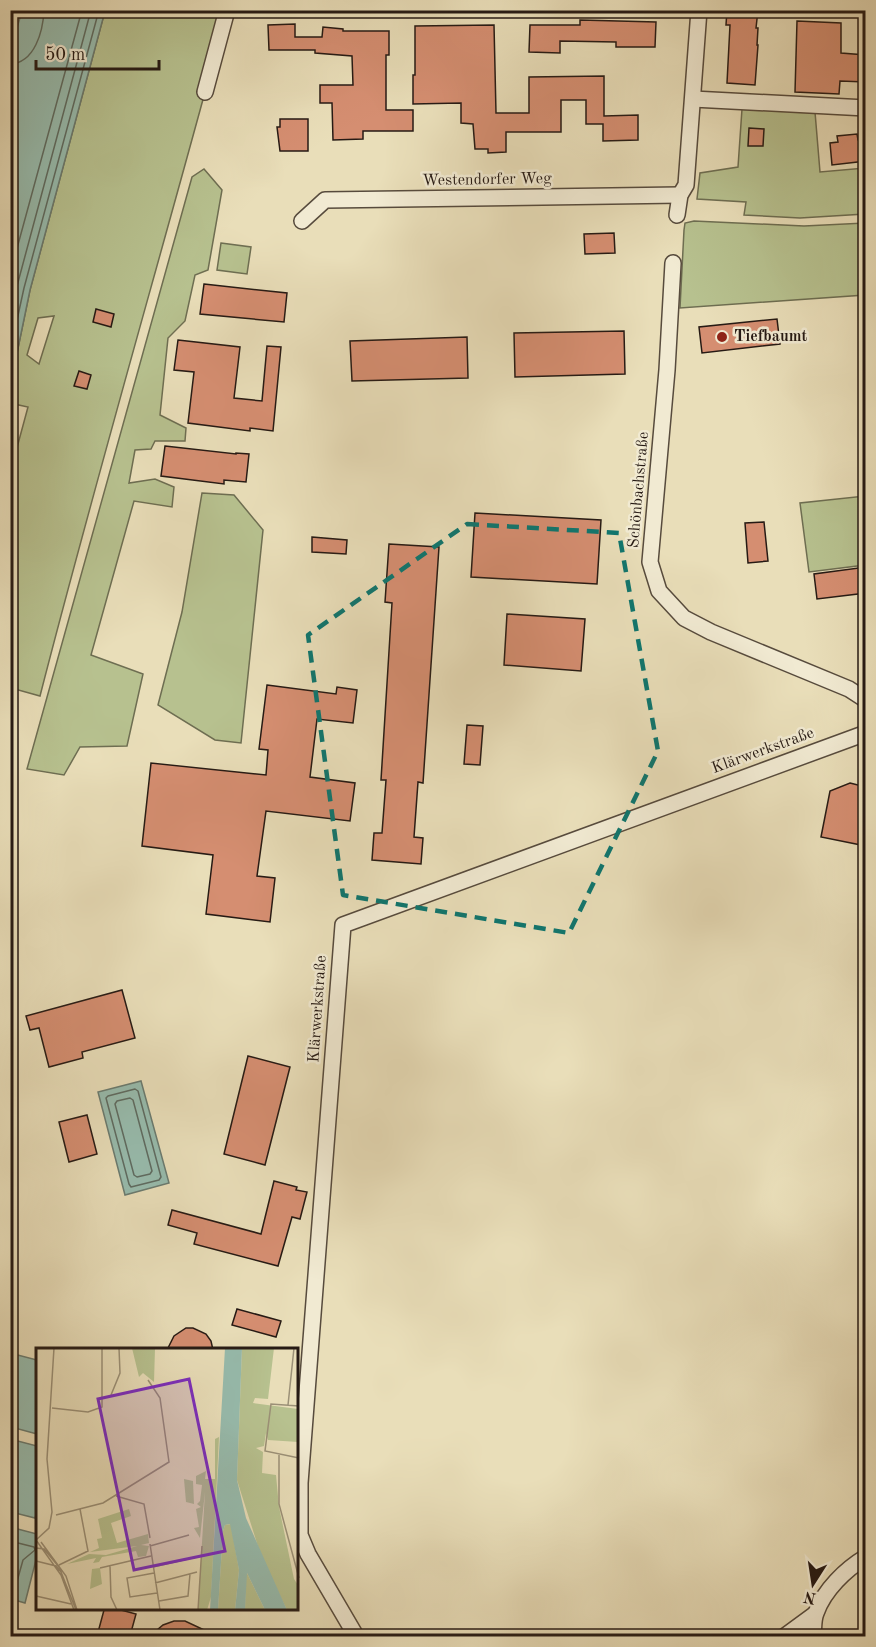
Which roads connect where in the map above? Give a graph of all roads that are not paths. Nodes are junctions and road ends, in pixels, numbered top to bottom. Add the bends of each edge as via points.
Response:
1 (227, 10) edge
2 (699, 10) edge
3 (205, 92) dead end
4 (693, 99) junction
5 (866, 108) edge
6 (680, 195) junction
7 (677, 214) dead end
8 (302, 221) dead end
9 (674, 263) dead end
10 (866, 700) edge
11 (866, 733) edge
12 (866, 1557) edge
13 (815, 1614) junction
14 (356, 1636) edge
15 (785, 1636) edge
16 (813, 1636) edge

1 - 3 street
2 - 4 street
4 - 5 street
4 - 6 street via 686,185
6 - 7 street
6 - 8 street, Westendorfer Weg via 325,200
9 - 10 street, Schönbachstraße via 650,562 659,591 684,618 849,689
11 - 14 street, Klärwerkstraße via 343,925 300,1483 300,1535
12 - 13 street via 850,1566
13 - 15 street
13 - 16 street

